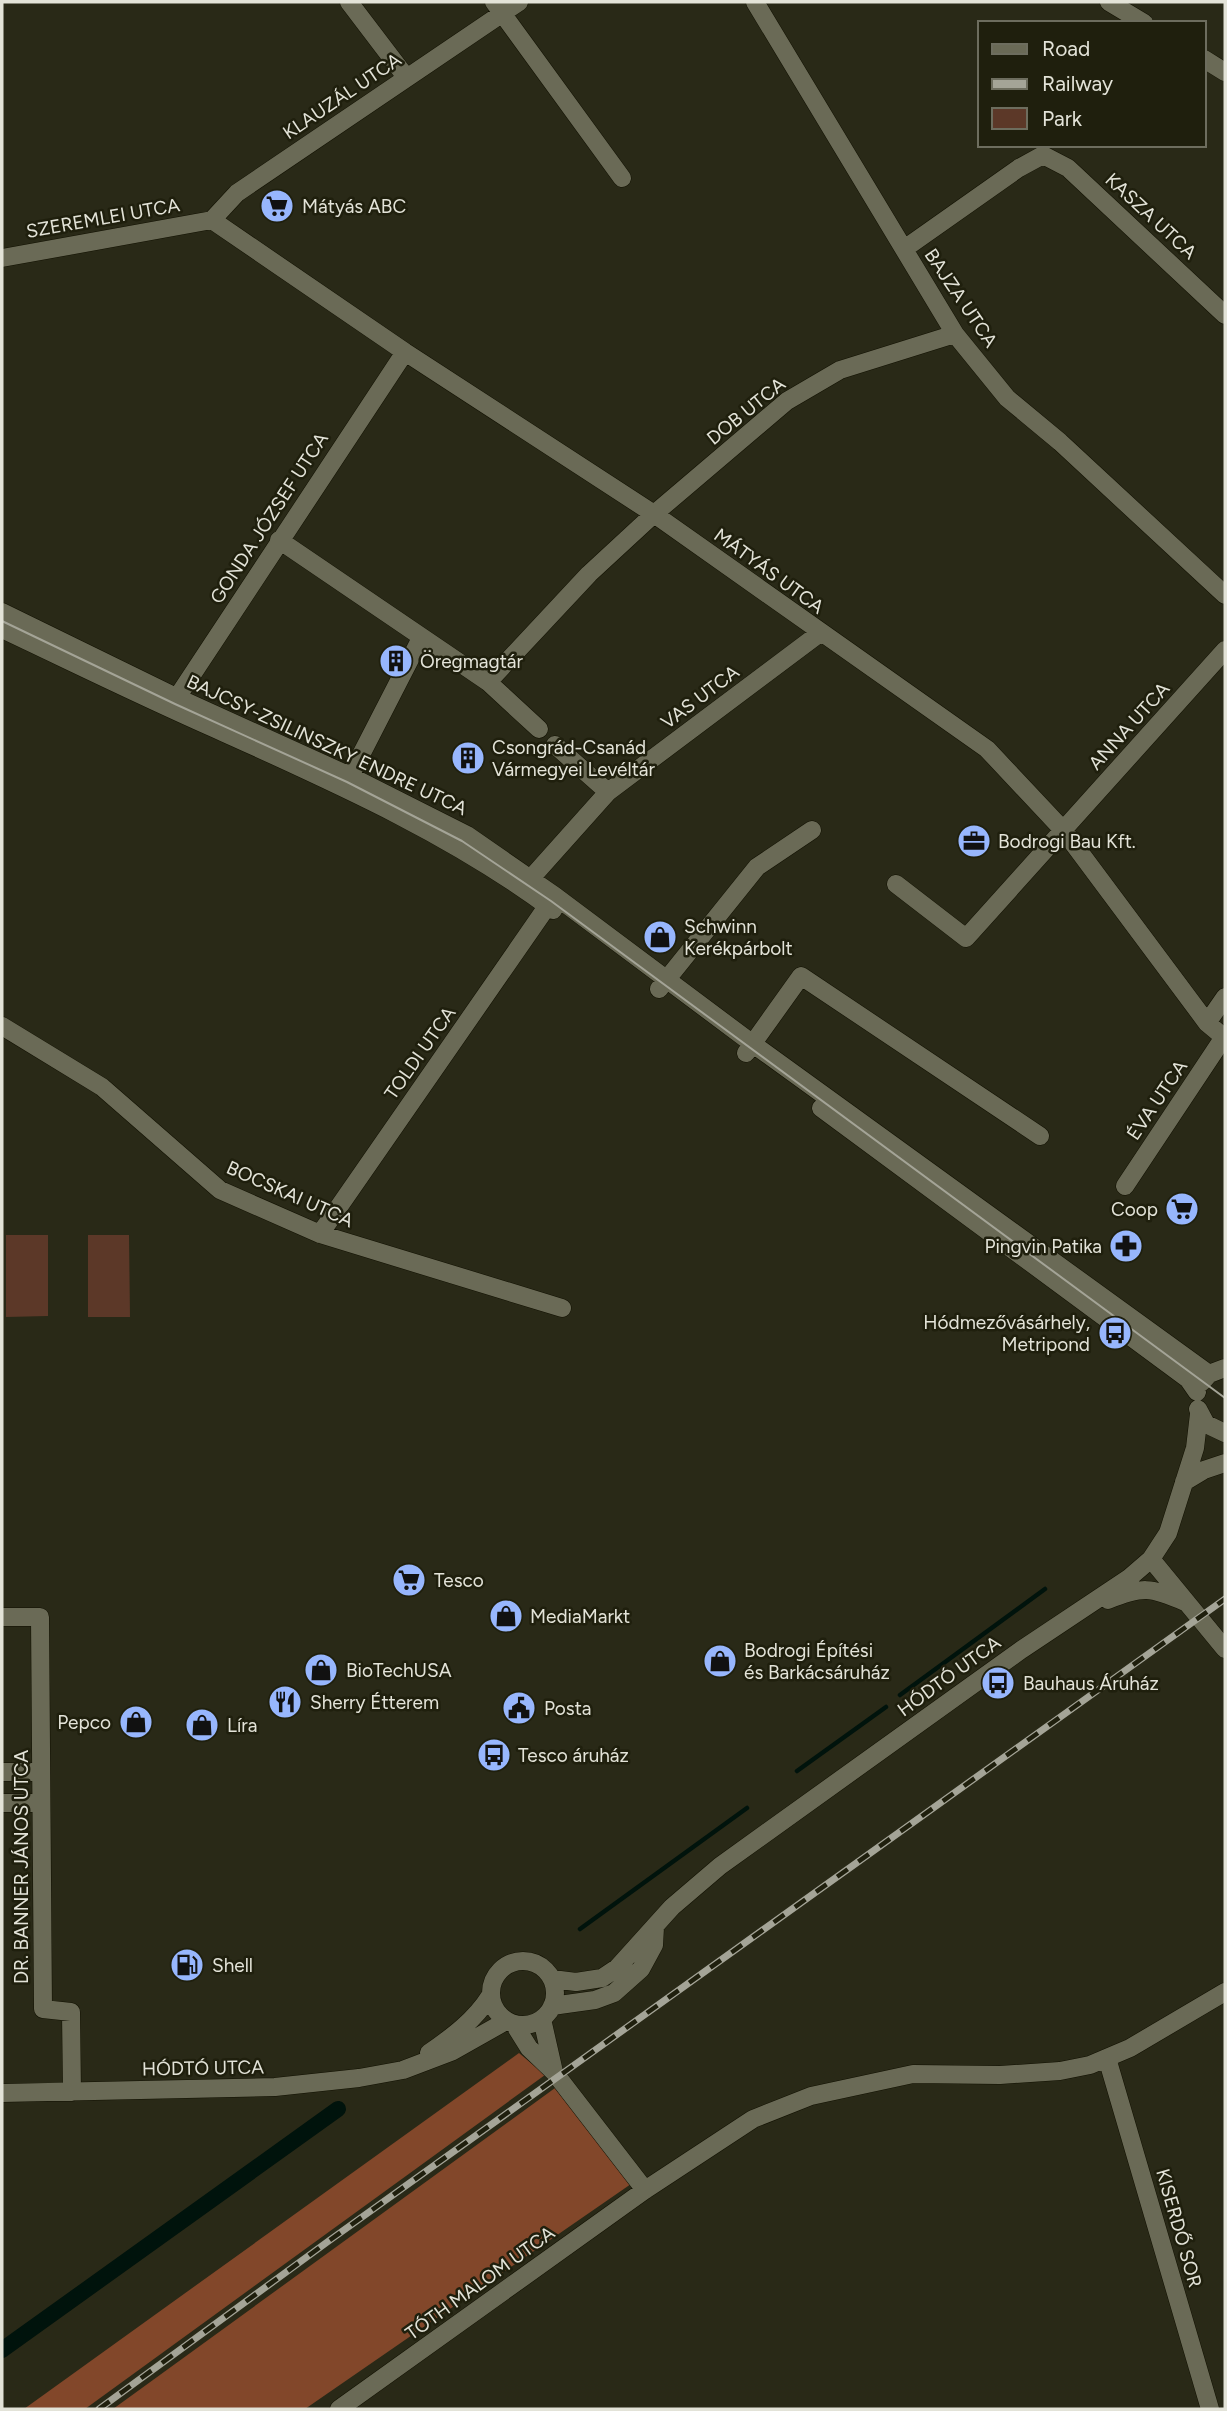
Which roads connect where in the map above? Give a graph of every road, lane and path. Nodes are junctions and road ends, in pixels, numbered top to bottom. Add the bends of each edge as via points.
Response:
1 (349, 2) edge
2 (519, 2) edge
3 (755, 2) edge
4 (1109, 2) edge
5 (498, 7) edge
6 (1141, 21) edge
7 (1206, 60) edge
8 (1225, 72) edge
9 (406, 77) junction
10 (622, 178) dead end
11 (212, 220) junction
12 (904, 249) junction
13 (2, 258) edge
14 (1225, 314) edge
15 (955, 334) junction
16 (404, 352) junction
17 (654, 514) junction
18 (279, 540) junction
19 (1225, 595) edge
20 (2, 612) edge
21 (2, 629) edge
22 (820, 633) junction
23 (421, 638) junction
24 (1225, 650) edge
25 (488, 682) junction
26 (175, 704) junction
27 (538, 729) dead end
28 (555, 746) dead end
29 (347, 782) junction
30 (608, 792) junction
31 (812, 830) dead end
32 (1064, 831) junction
33 (526, 884) junction
34 (896, 884) dead end
35 (551, 901) junction
36 (662, 984) junction
37 (1225, 997) edge
38 (1207, 1023) junction
39 (2, 1026) edge
40 (1224, 1038) edge
41 (749, 1048) junction
42 (1040, 1136) dead end
43 (1125, 1186) dead end
44 (320, 1234) junction
45 (562, 1308) dead end
46 (1217, 1371) edge
47 (1197, 1392) junction
48 (1199, 1414) junction
49 (1225, 1433) edge
50 (1225, 1462) edge
51 (1184, 1482) junction
52 (1151, 1559) junction
53 (1185, 1602) junction
54 (1076, 1614) junction
55 (2, 1617) edge
56 (1225, 1649) edge
57 (2, 1772) edge
58 (41, 1772) junction
59 (2, 1803) edge
60 (40, 1803) junction
61 (654, 1927) junction
62 (552, 1979) junction
63 (1225, 1992) edge
64 (490, 1996) junction
65 (547, 2013) junction
66 (510, 2023) junction
67 (1107, 2058) junction
68 (403, 2070) junction
69 (554, 2072) junction
70 (72, 2092) junction
71 (2, 2093) edge
72 (645, 2190) junction
73 (339, 2409) edge
74 (1210, 2409) edge

1 - 9 street
2 - 5 street, KLAUZÁL UTCA
3 - 12 street, BAJZA UTCA
4 - 6 street
5 - 9 street, KLAUZÁL UTCA
5 - 10 street
7 - 8 street
9 - 11 street, KLAUZÁL UTCA via 237,193
11 - 13 street, SZEREMLEI UTCA
11 - 16 street, MÁTYÁS UTCA
12 - 14 street, KASZA UTCA via 1044,155 1069,167
12 - 15 street, BAJZA UTCA
15 - 17 street, DOB UTCA via 840,370 788,401
15 - 19 street, BAJZA UTCA via 1007,398
16 - 17 street, MÁTYÁS UTCA
16 - 18 street, GONDA JÓZSEF UTCA
17 - 22 street, MÁTYÁS UTCA
17 - 25 street, DOB UTCA via 589,574
18 - 23 street
18 - 26 street, GONDA JÓZSEF UTCA
20 - 26 street, BAJCSY-ZSILINSZKY ENDRE UTCA
21 - 26 street, BAJCSY-ZSILINSZKY ENDRE UTCA
22 - 30 street, VAS UTCA
22 - 32 street, MÁTYÁS UTCA via 987,749
23 - 25 street
23 - 29 street
24 - 32 street, ANNA UTCA
25 - 27 street
26 - 29 street, BAJCSY-ZSILINSZKY ENDRE UTCA
28 - 30 street
29 - 33 street, BAJCSY-ZSILINSZKY ENDRE UTCA
30 - 33 street, VAS UTCA
31 - 36 street via 757,867
32 - 34 street, ANNA UTCA via 967,938
32 - 38 street, MÁTYÁS UTCA
33 - 35 street, BAJCSY-ZSILINSZKY ENDRE UTCA
35 - 36 street, BAJCSY-ZSILINSZKY ENDRE UTCA
35 - 44 street, TOLDI UTCA
36 - 41 street, BAJCSY-ZSILINSZKY ENDRE UTCA
37 - 38 street
38 - 40 street, MÁTYÁS UTCA
39 - 44 street, BOCSKAI UTCA via 102,1087 220,1190
40 - 43 street, ÉVA UTCA
41 - 42 street via 800,976
41 - 46 street, BAJCSY-ZSILINSZKY ENDRE UTCA
41 - 47 street, BAJCSY-ZSILINSZKY ENDRE UTCA via 1188,1379
44 - 45 street, BOCSKAI UTCA
46 - 47 street via 1202,1381
47 - 48 street, HÓDTÓ UTCA
48 - 49 street via 1206,1424
48 - 51 street, HÓDTÓ UTCA
50 - 51 street
51 - 52 street, HÓDTÓ UTCA via 1168,1533
52 - 53 street
52 - 54 street, HÓDTÓ UTCA
53 - 54 street via 1159,1591 1139,1590
53 - 56 street
54 - 61 street, HÓDTÓ UTCA via 720,1866
55 - 58 street, DR. BANNER JÁNOS UTCA via 40,1617
57 - 58 street
58 - 60 street, DR. BANNER JÁNOS UTCA
59 - 60 street
60 - 70 street, DR. BANNER JÁNOS UTCA via 43,2009 71,2012
61 - 62 street, HÓDTÓ UTCA via 618,1968 602,1978
61 - 65 street, HÓDTÓ UTCA via 654,1945 641,1969 614,1993
62 - 64 street via 539,1965 515,1962 495,1977
62 - 65 street via 555,1988
63 - 67 street, TÓTH MALOM UTCA
64 - 66 street via 498,2015
64 - 68 street, HÓDTÓ UTCA via 461,2028
65 - 66 street via 531,2024
65 - 69 street
66 - 68 street, HÓDTÓ UTCA
66 - 69 street
67 - 72 street, TÓTH MALOM UTCA via 1060,2071 913,2074 811,2096 753,2119
67 - 74 street, KISERDŐ SOR
68 - 70 street, HÓDTÓ UTCA via 275,2087
69 - 72 street
70 - 71 street, HÓDTÓ UTCA
72 - 73 street, TÓTH MALOM UTCA

